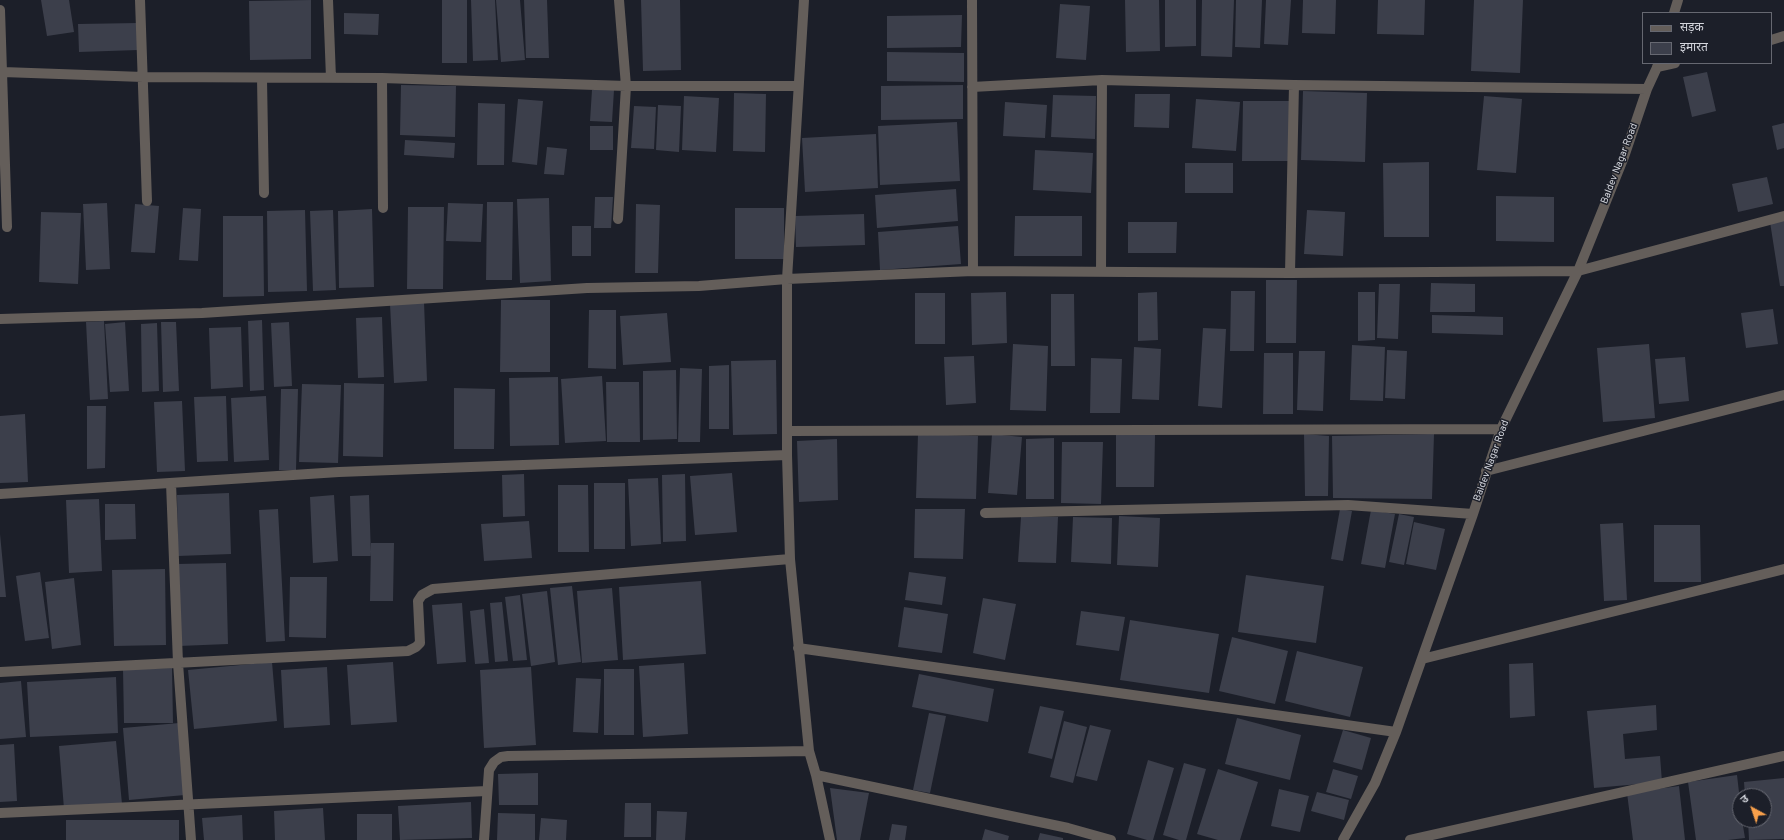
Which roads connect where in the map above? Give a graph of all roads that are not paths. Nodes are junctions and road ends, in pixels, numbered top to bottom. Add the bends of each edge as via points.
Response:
1 (140, 0) edge
2 (328, 0) edge
3 (619, 0) edge
4 (804, 0) edge
5 (972, 0) edge
6 (1678, 0) edge
7 (0, 10) edge
8 (1674, 12) edge
9 (1784, 36) edge
10 (1772, 40) edge
11 (1658, 65) edge
12 (3, 72) junction
13 (143, 77) junction
14 (331, 78) junction
15 (382, 78) junction
16 (262, 79) junction
17 (1102, 80) junction
18 (1294, 85) junction
19 (626, 86) junction
20 (798, 86) junction
21 (972, 87) junction
22 (1647, 89) junction
23 (264, 193) dead end
24 (147, 201) dead end
25 (383, 208) dead end
26 (1784, 216) edge
27 (618, 219) dead end
28 (7, 227) dead end
29 (973, 271) junction
30 (1101, 271) junction
31 (1578, 271) junction
32 (1290, 273) junction
33 (787, 279) junction
34 (0, 319) edge
35 (1784, 395) edge
36 (1502, 429) junction
37 (788, 431) junction
38 (787, 455) junction
39 (1486, 471) junction
40 (171, 483) junction
41 (0, 494) edge
42 (985, 513) dead end
43 (1473, 514) junction
44 (790, 559) junction
45 (1784, 569) edge
46 (798, 648) junction
47 (1422, 659) junction
48 (178, 663) junction
49 (0, 672) edge
50 (1396, 732) junction
51 (809, 751) junction
52 (1784, 756) edge
53 (816, 775) junction
54 (487, 791) junction
55 (188, 804) junction
56 (0, 813) edge
57 (191, 840) edge
58 (484, 840) edge
59 (830, 840) edge
60 (1111, 840) edge
61 (1343, 840) edge
62 (1410, 840) edge

1 - 13 street
2 - 14 street
3 - 19 street
4 - 20 street
5 - 21 street
6 - 8 street
7 - 12 street
9 - 10 street
11 - 22 street, Baldev Nagar Road
12 - 13 street
12 - 28 street
13 - 16 street
13 - 24 street
14 - 15 street
14 - 16 street
15 - 19 street
15 - 25 street
16 - 23 street
17 - 18 street
17 - 21 street
17 - 30 street
18 - 22 street
18 - 32 street
19 - 20 street
19 - 27 street
20 - 33 street
21 - 29 street
22 - 31 street, Baldev Nagar Road via 1624,157
26 - 31 street
29 - 30 street
29 - 33 street
30 - 32 street
31 - 32 street
31 - 36 street, Baldev Nagar Road
33 - 34 street via 699,286 587,288 202,313
33 - 37 street
35 - 39 street
36 - 37 street
36 - 39 street, Baldev Nagar Road
37 - 38 street
38 - 40 street via 348,472
38 - 44 street
39 - 43 street, Baldev Nagar Road
40 - 41 street
40 - 48 street
42 - 43 street via 1348,505
43 - 47 street, Baldev Nagar Road
44 - 46 street
44 - 48 street via 433,589 422,595 418,601 420,643 408,651
45 - 47 street
46 - 50 street
46 - 51 street
47 - 50 street, Baldev Nagar Road
48 - 49 street
48 - 55 street
50 - 61 street, Baldev Nagar Road via 1375,783
51 - 53 street
51 - 54 street via 508,756 494,762 489,770
52 - 62 street
53 - 59 street
53 - 60 street via 1068,828
54 - 55 street
54 - 58 street
55 - 56 street
55 - 57 street

